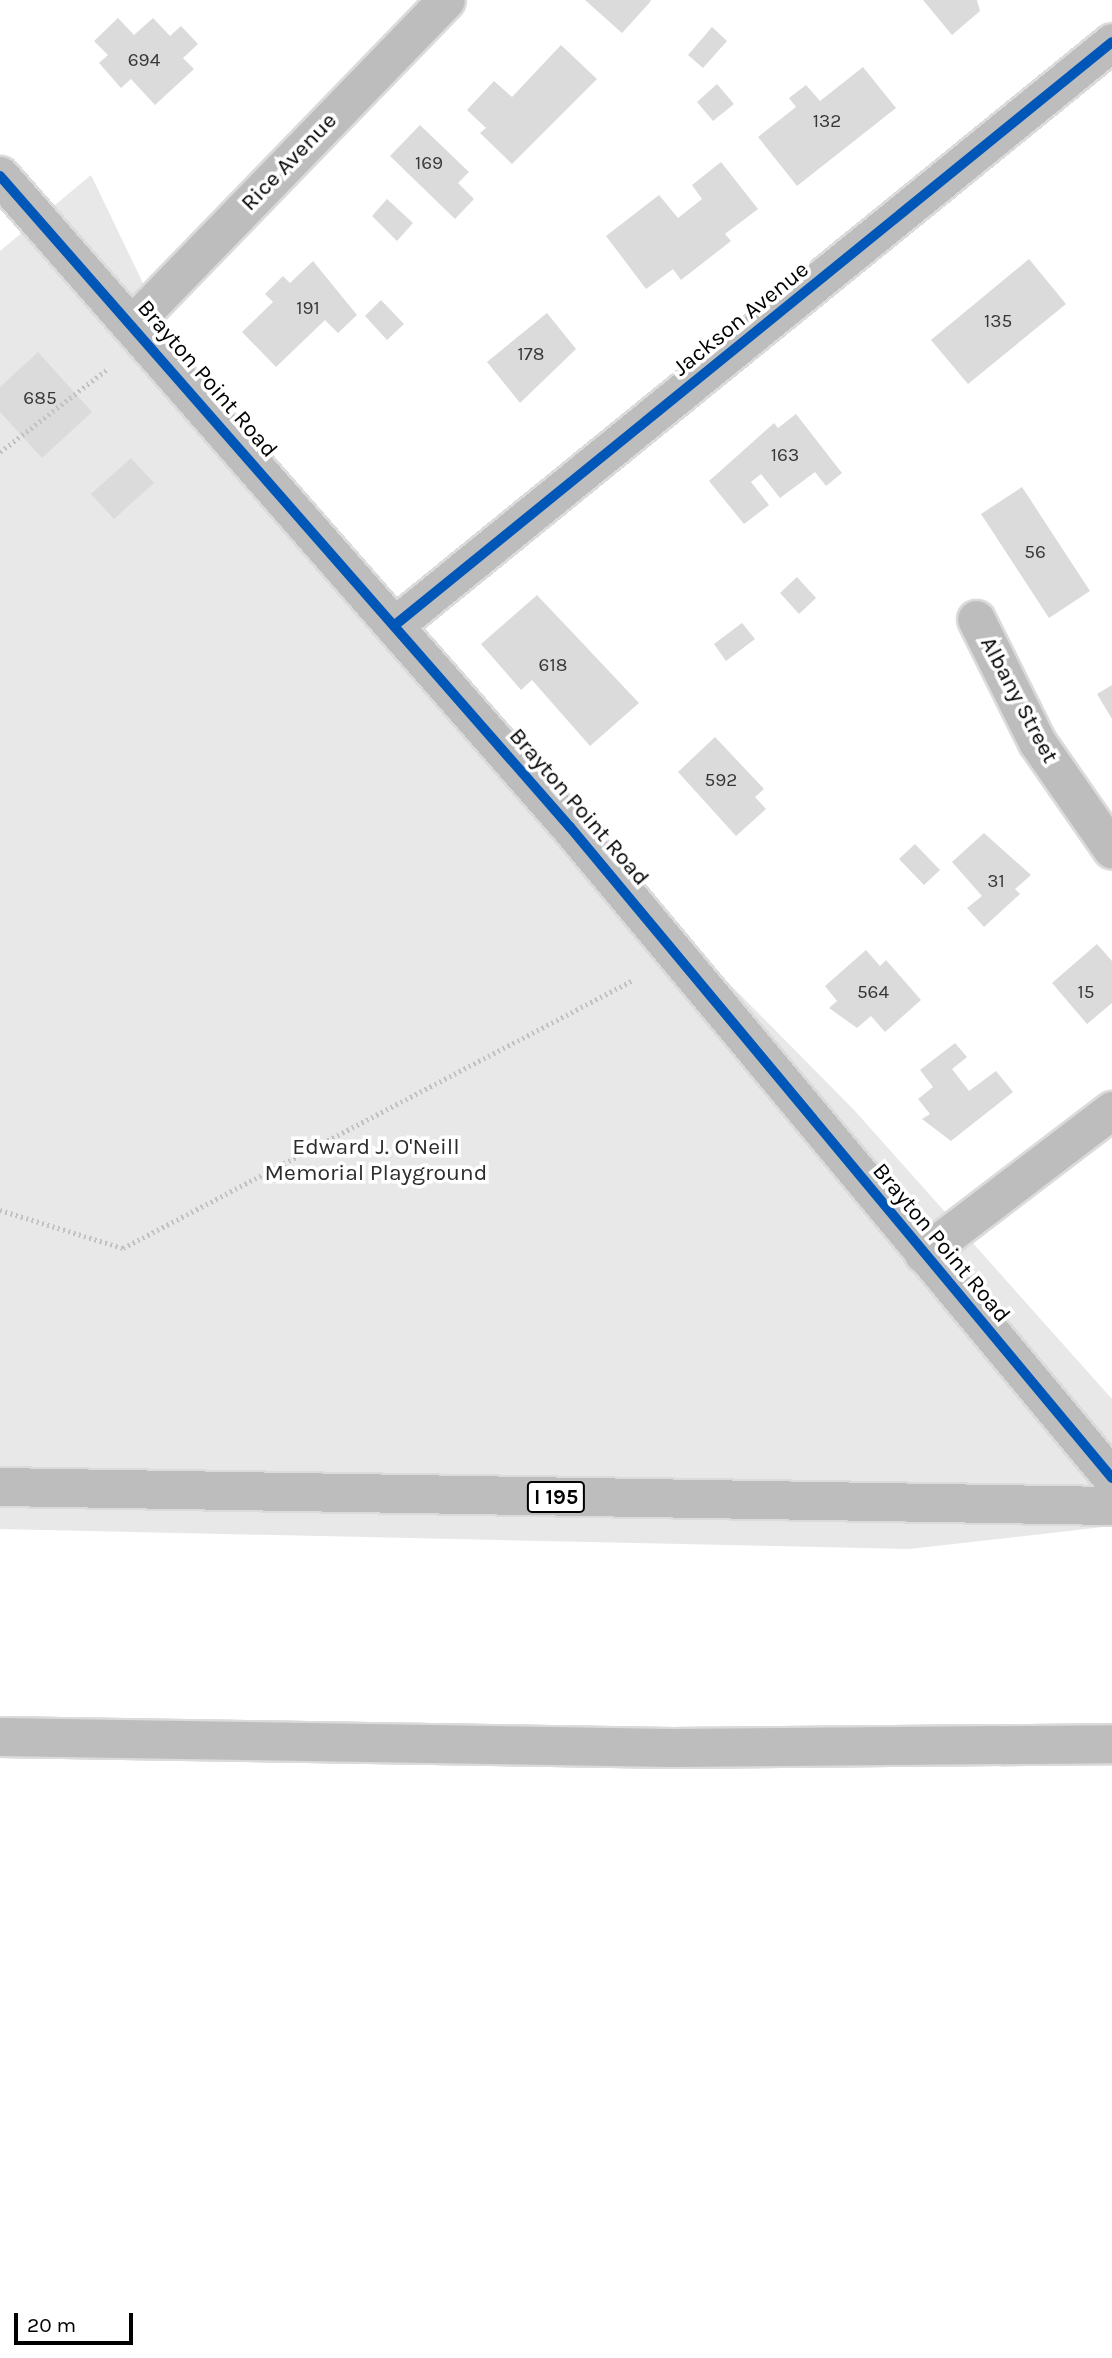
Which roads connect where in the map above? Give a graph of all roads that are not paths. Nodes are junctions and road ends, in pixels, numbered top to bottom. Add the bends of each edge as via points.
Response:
1 (446, 0) edge
2 (1112, 42) edge
3 (0, 176) edge
4 (132, 324) junction
5 (976, 619) dead end
6 (395, 625) junction
7 (1112, 850) edge
8 (1112, 1110) edge
9 (923, 1254) junction
10 (1112, 1478) edge
11 (0, 1487) edge
12 (1112, 1506) edge
13 (0, 1737) edge
14 (1112, 1744) edge

1 - 4 street, Rice Avenue
2 - 6 street, Jackson Avenue
3 - 4 main road, Brayton Point Road
4 - 6 main road, Brayton Point Road
5 - 7 street, Albany Street via 1037,742
6 - 9 main road, Brayton Point Road via 770,1062
8 - 9 street
9 - 10 main road, Brayton Point Road
11 - 12 main road, I 195
13 - 14 main road via 698,1749

